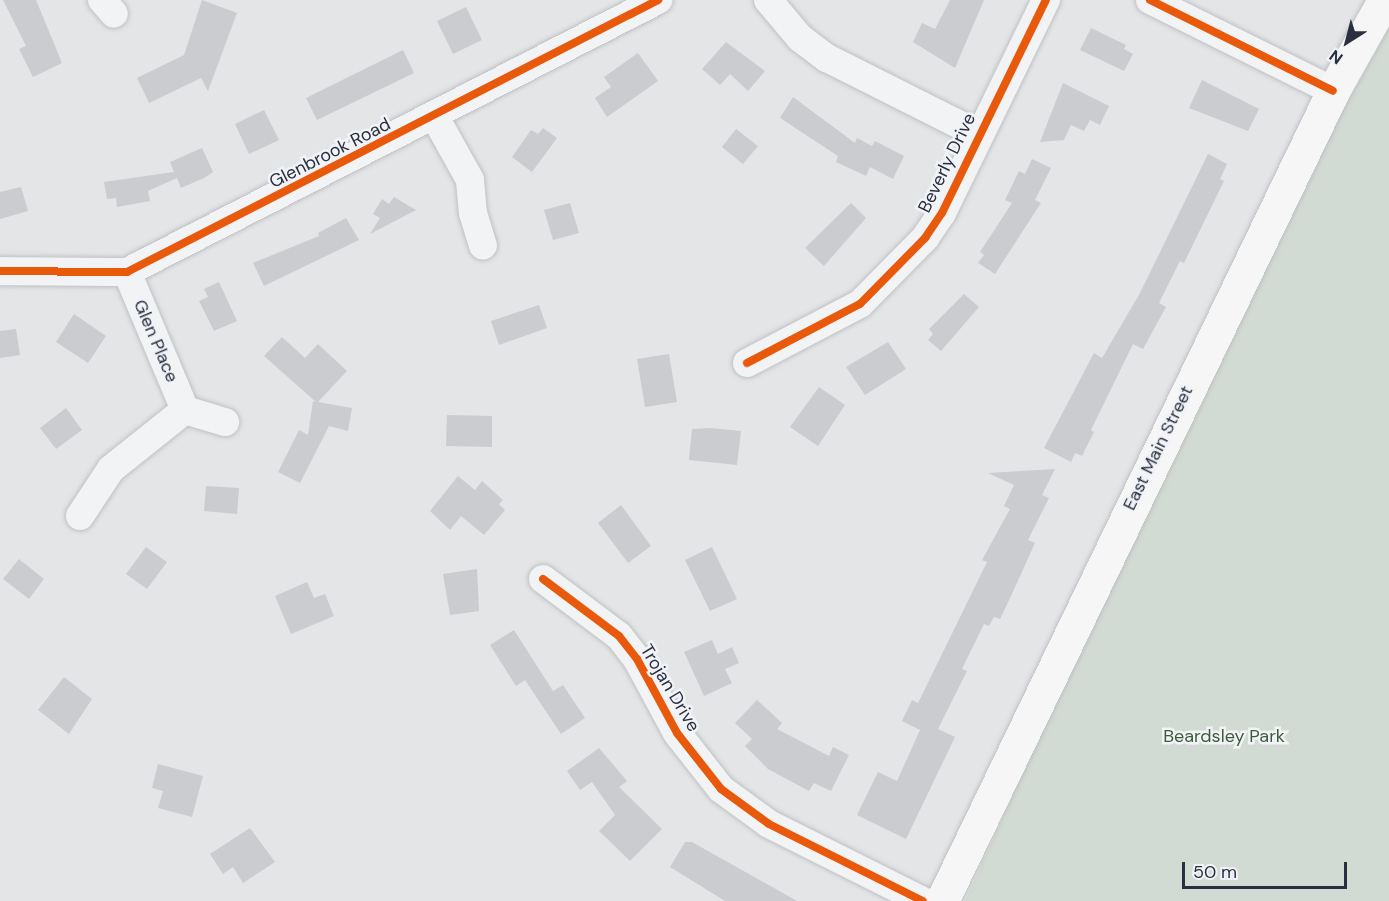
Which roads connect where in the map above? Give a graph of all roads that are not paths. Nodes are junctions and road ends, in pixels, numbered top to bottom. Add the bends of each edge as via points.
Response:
1 (658, 0) edge
2 (768, 0) edge
3 (1046, 0) edge
4 (1150, 0) edge
5 (1384, 0) edge
6 (1333, 91) junction
7 (435, 117) junction
8 (978, 134) junction
9 (483, 246) dead end
10 (0, 271) edge
11 (126, 272) junction
12 (747, 363) dead end
13 (185, 410) junction
14 (225, 422) dead end
15 (80, 516) dead end
16 (543, 579) dead end
17 (923, 901) edge
18 (942, 901) edge

1 - 7 street, Glenbrook Road
2 - 8 street via 800,38 827,58 862,79
3 - 8 street, Beverly Drive
4 - 6 street
5 - 6 main road, East Main Street
6 - 18 main road, East Main Street
7 - 9 street via 470,180 473,213
7 - 11 street, Glenbrook Road
8 - 12 street, Beverly Drive via 942,213 885,283 860,304
10 - 11 street, Glenbrook Road
11 - 13 street, Glen Place
13 - 14 street
13 - 15 street via 111,469
16 - 17 street, Trojan Drive via 619,636 637,659 677,733 721,789 769,825

